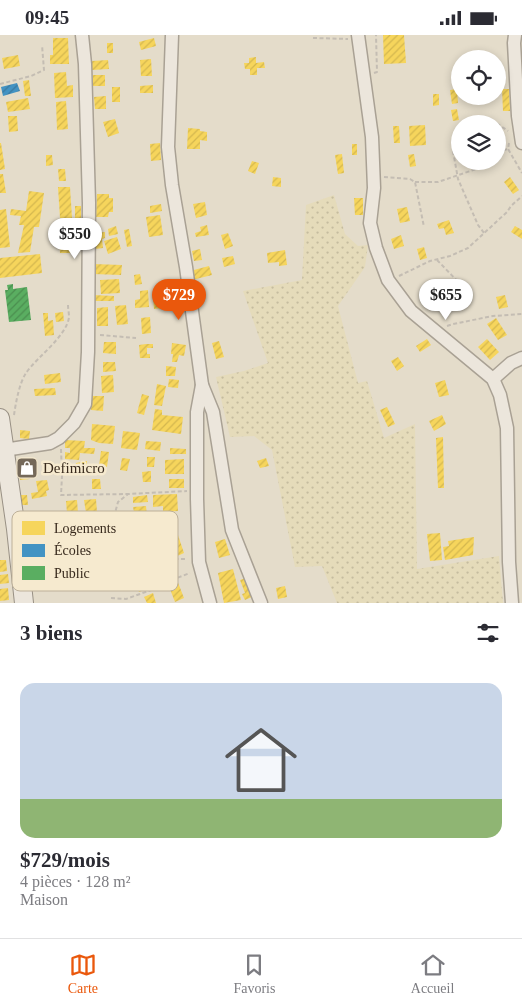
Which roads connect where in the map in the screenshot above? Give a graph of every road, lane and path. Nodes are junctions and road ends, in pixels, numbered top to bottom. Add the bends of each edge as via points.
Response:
1 (82, 35) edge
2 (172, 35) edge
3 (376, 35) edge
4 (515, 35) edge
5 (358, 36) edge
6 (313, 38) dead end
7 (42, 45) dead end
8 (364, 76) junction
9 (0, 84) edge
10 (506, 130) edge
11 (519, 140) edge
12 (506, 148) edge
13 (456, 170) edge
14 (474, 170) edge
15 (457, 176) junction
16 (374, 177) junction
17 (415, 182) junction
18 (522, 196) edge
19 (424, 227) dead end
20 (484, 233) junction
21 (437, 260) junction
22 (388, 280) junction
23 (470, 293) dead end
24 (68, 305) dead end
25 (522, 314) edge
26 (436, 331) junction
27 (88, 335) junction
28 (136, 338) dead end
29 (522, 358) edge
30 (493, 379) junction
31 (202, 385) junction
32 (7, 417) edge
33 (59, 437) junction
34 (4, 450) junction
35 (197, 491) junction
36 (128, 494) junction
37 (13, 511) edge
38 (116, 511) edge
39 (178, 561) edge
40 (200, 564) junction
41 (178, 579) edge
42 (148, 591) edge
43 (111, 598) dead end
44 (210, 603) edge
45 (261, 603) edge
46 (512, 603) edge

1 - 27 street via 89,203
2 - 31 street via 168,147
3 - 8 path via 377,72
4 - 11 street
5 - 6 path via 352,39
5 - 8 street
7 - 9 path via 44,70
8 - 16 street
10 - 11 path
11 - 12 path
13 - 15 path
14 - 15 path
15 - 17 path via 438,182
15 - 20 path
16 - 17 path
16 - 22 street via 370,223
17 - 19 path
18 - 20 path
20 - 21 path via 468,248
21 - 22 path
21 - 23 path
22 - 26 street via 411,311
24 - 32 path via 69,318 65,327 25,374
25 - 26 path via 461,322
26 - 30 street
27 - 28 path
27 - 33 street via 85,403 74,423
29 - 30 street
30 - 46 street via 507,428
31 - 35 street via 197,412
31 - 45 street via 213,412 232,530
32 - 34 main road
33 - 34 street via 50,443
33 - 36 path via 61,495
34 - 37 main road
35 - 36 path
35 - 40 street
36 - 38 path via 118,502
39 - 40 path
40 - 41 path
40 - 44 street
42 - 43 path via 126,599

